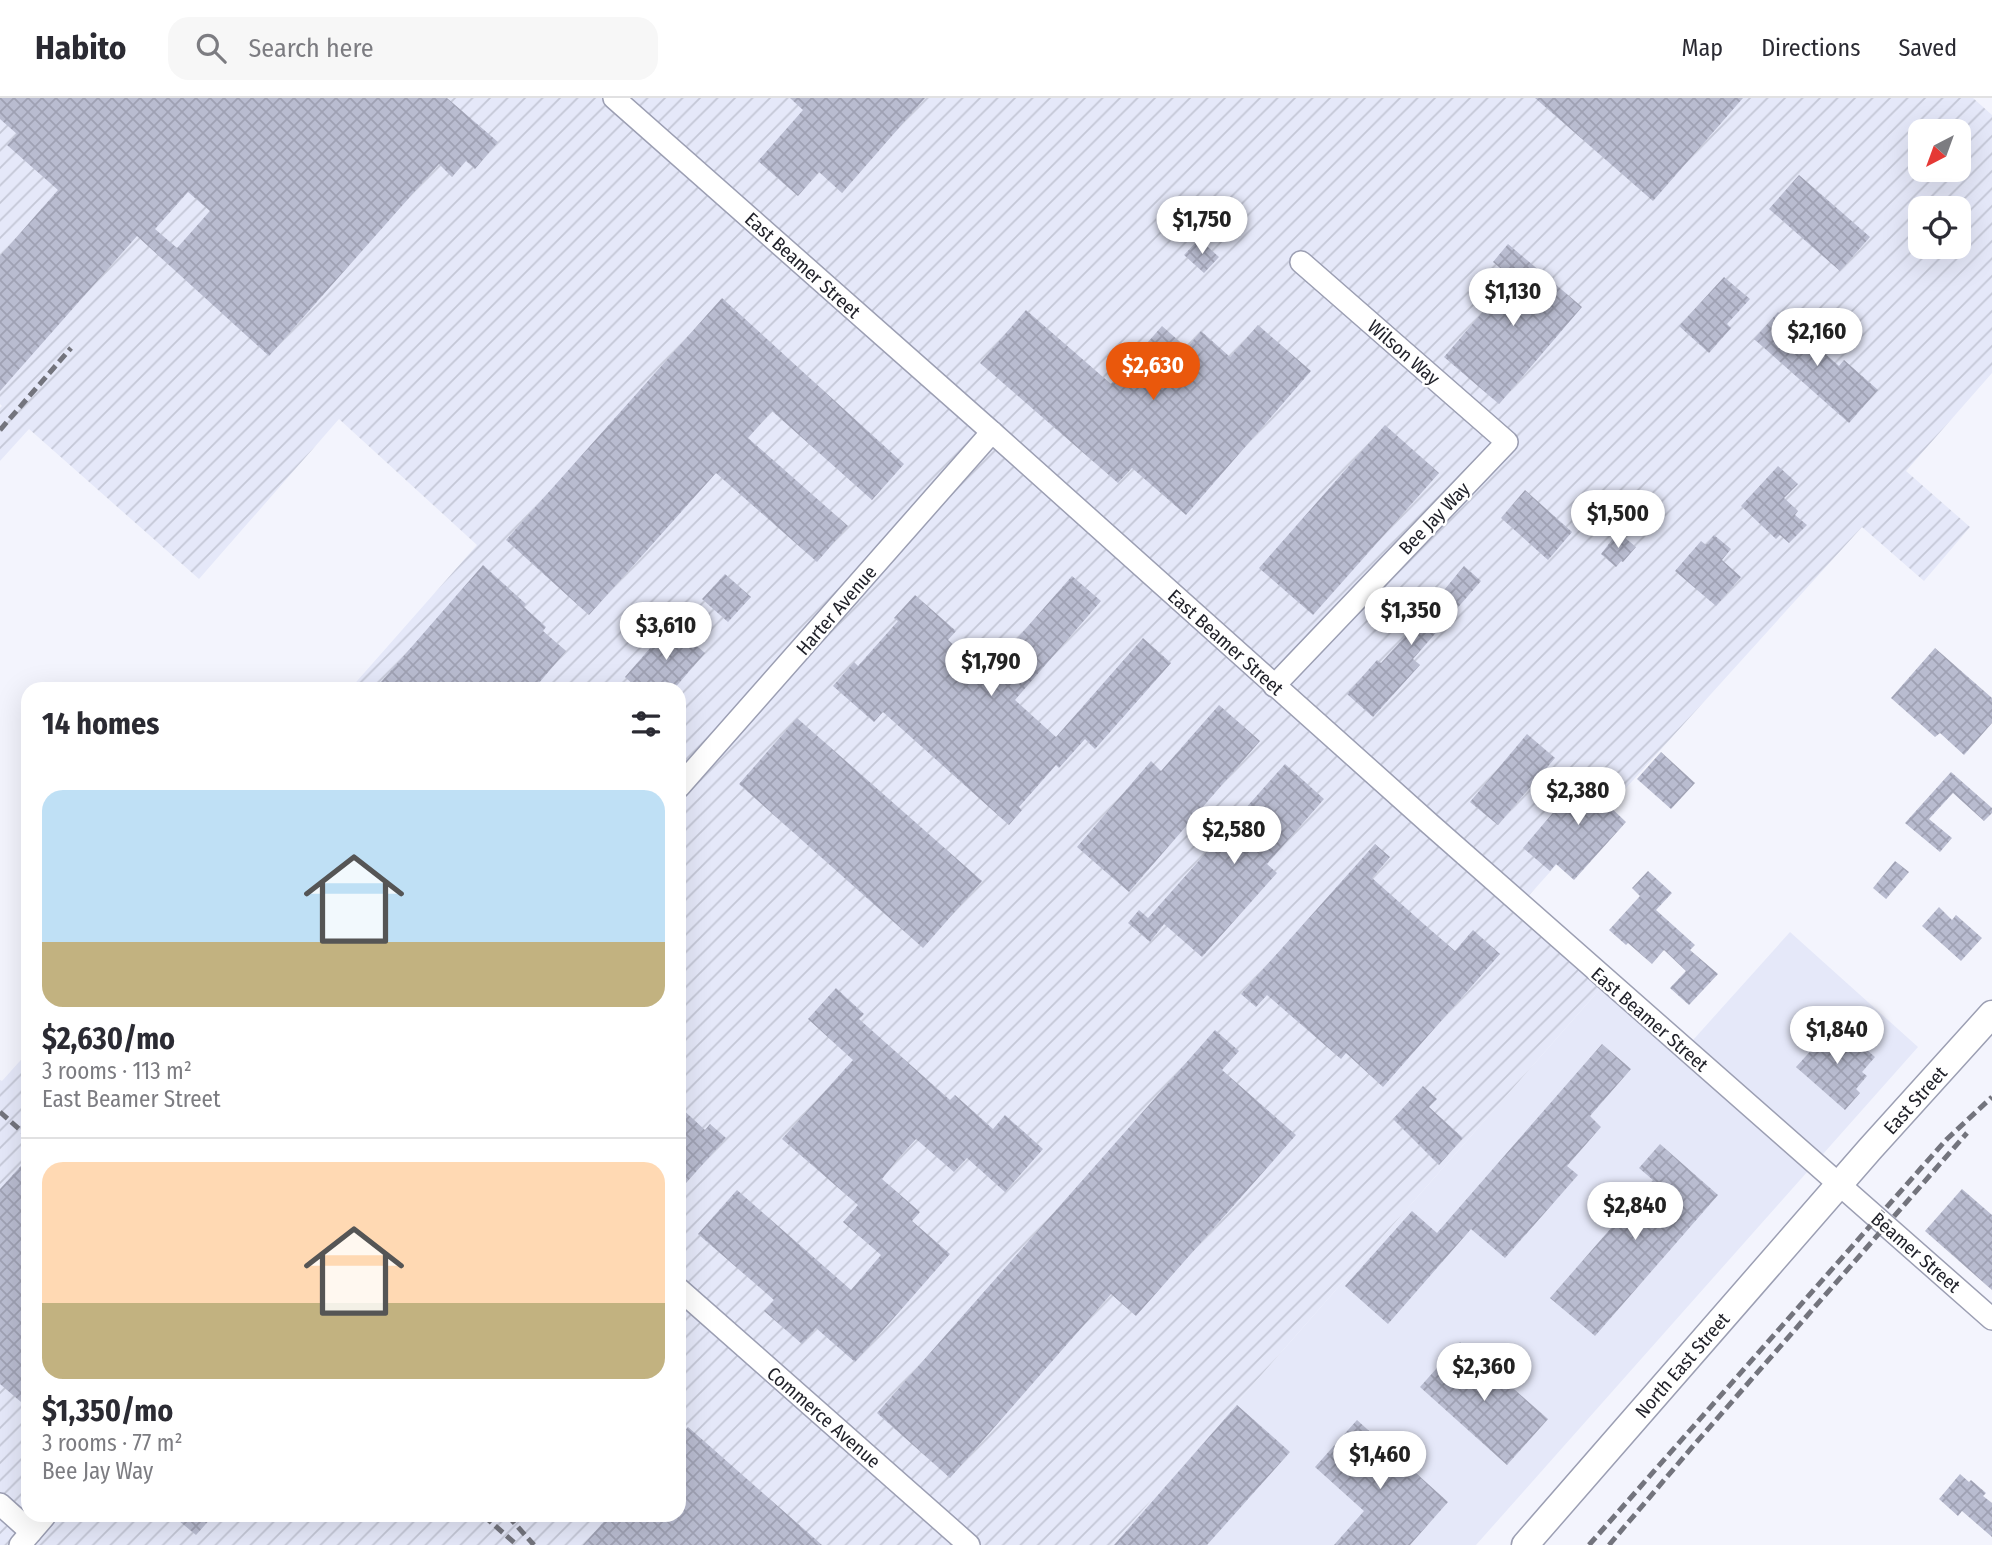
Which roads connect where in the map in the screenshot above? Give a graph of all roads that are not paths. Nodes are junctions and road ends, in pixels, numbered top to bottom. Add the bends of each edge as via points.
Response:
1 (614, 98) edge
2 (1301, 262) dead end
3 (992, 432) junction
4 (1507, 442) joint
5 (1275, 686) junction
6 (686, 779) edge
7 (1992, 1014) edge
8 (1839, 1185) junction
9 (686, 1296) edge
10 (1992, 1319) edge
11 (0, 1504) edge
12 (40, 1522) edge
13 (25, 1538) edge
14 (969, 1545) edge
15 (1525, 1545) edge

1 - 3 street, East Beamer Street
2 - 4 street, Wilson Way
3 - 5 street, East Beamer Street
3 - 6 street, Harter Avenue
4 - 5 street, Bee Jay Way
5 - 8 street, East Beamer Street
7 - 8 main road, East Street
8 - 10 street, Beamer Street
8 - 15 main road, North East Street
9 - 14 street, Commerce Avenue
11 - 13 street
12 - 13 street

